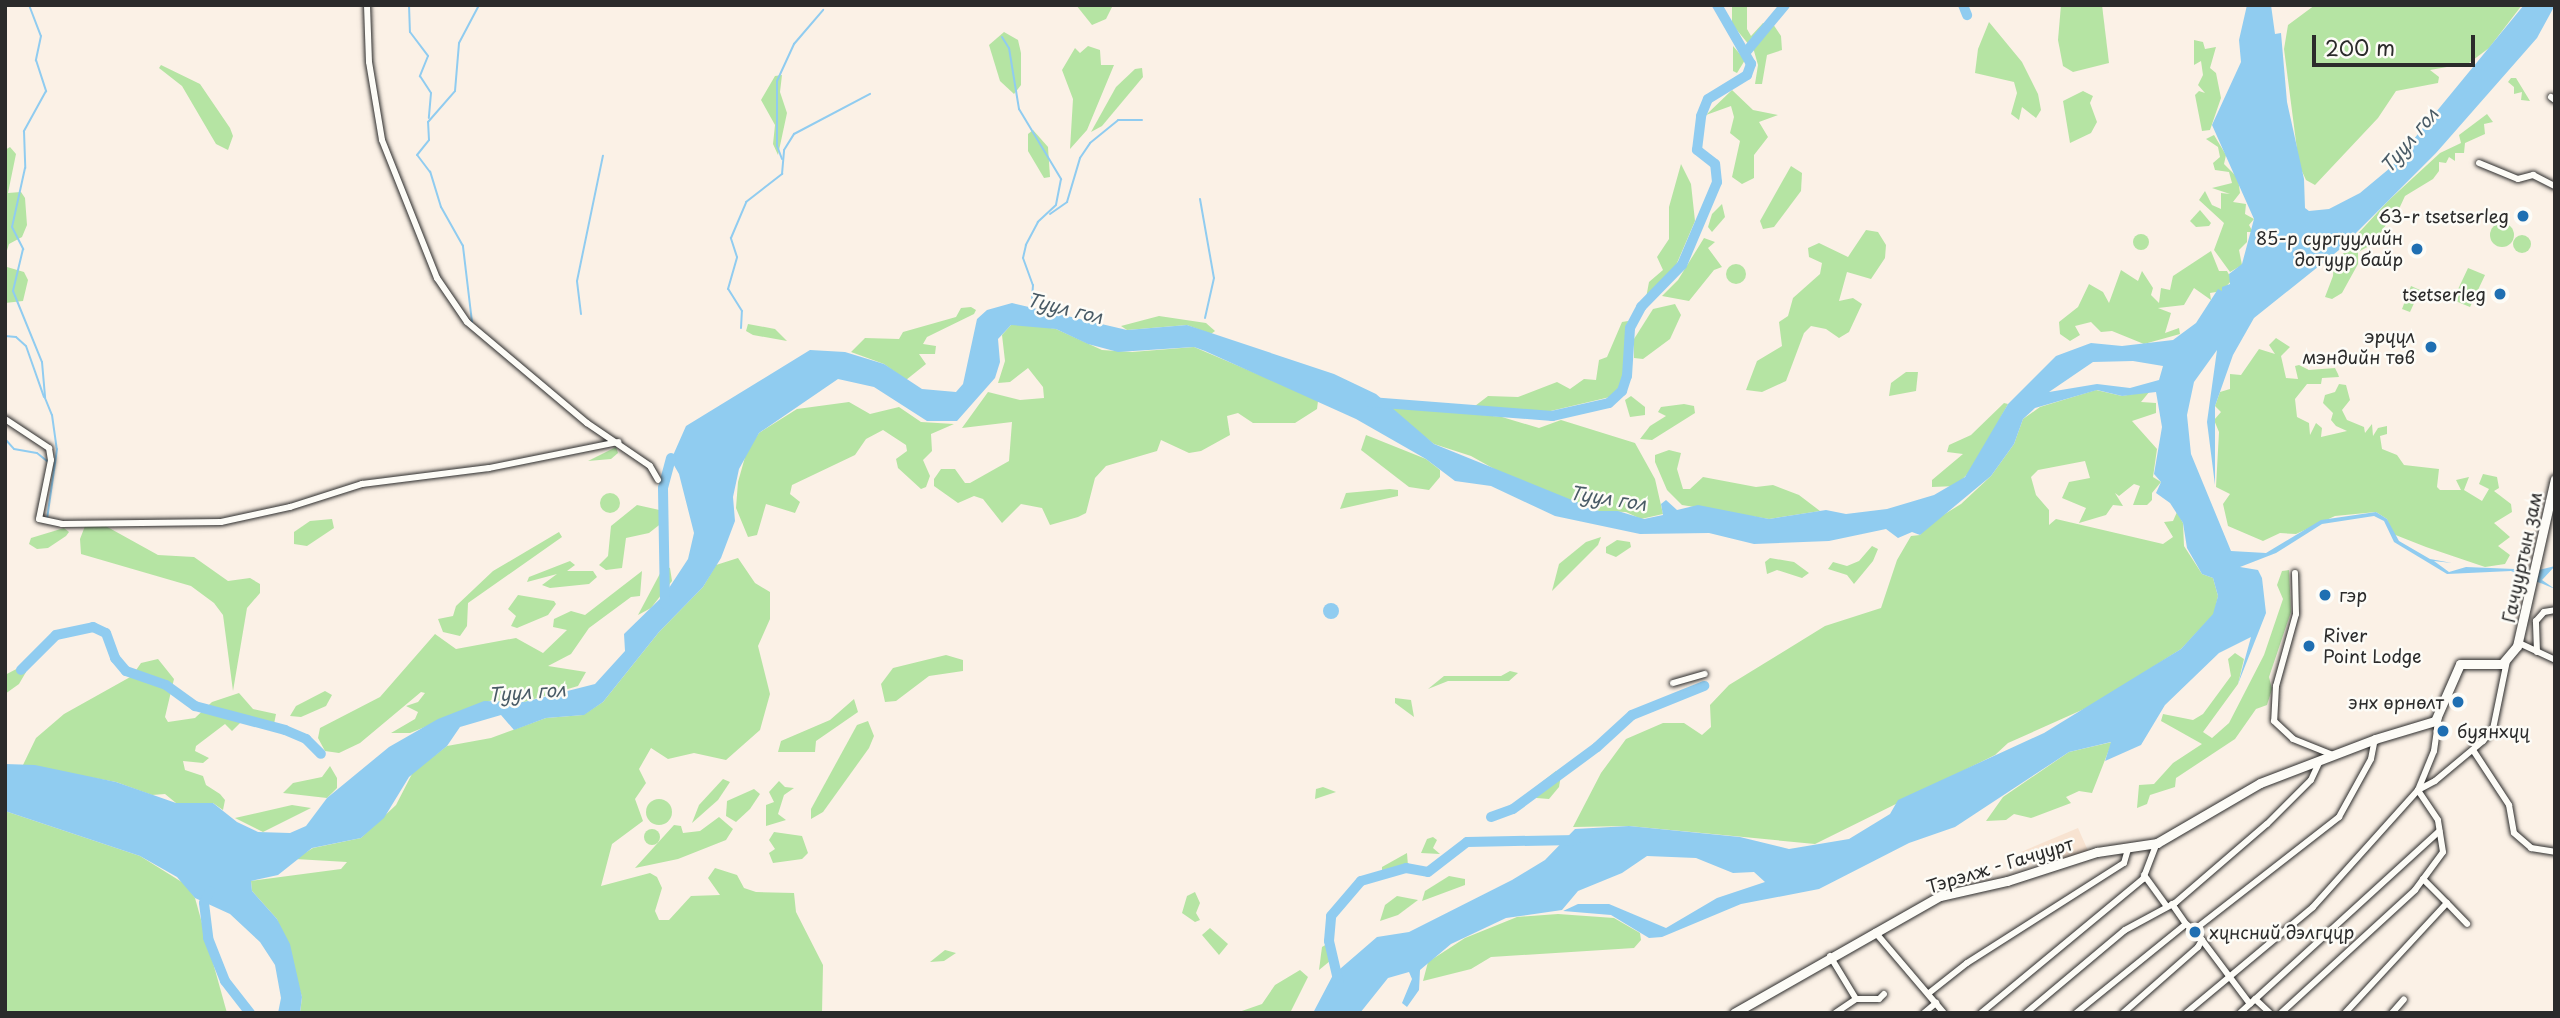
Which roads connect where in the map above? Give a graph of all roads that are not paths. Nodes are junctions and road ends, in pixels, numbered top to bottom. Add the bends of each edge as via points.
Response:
1 (367, 5) edge
2 (2479, 163) dead end
3 (2555, 186) edge
4 (5, 419) edge
5 (618, 442) junction
6 (2555, 479) edge
7 (659, 480) dead end
8 (2295, 573) dead end
9 (2555, 610) edge
10 (2519, 642) junction
11 (2537, 652) junction
12 (2555, 660) edge
13 (2507, 661) junction
14 (1705, 674) dead end
15 (1673, 683) dead end
16 (2439, 717) junction
17 (2375, 739) junction
18 (2473, 750) junction
19 (2333, 754) junction
20 (2320, 761) junction
21 (2418, 790) junction
22 (2439, 831) junction
23 (2157, 843) junction
24 (2128, 849) junction
25 (2555, 852) edge
26 (2144, 875) junction
27 (2423, 879) junction
28 (2447, 903) junction
29 (2170, 905) junction
30 (2186, 924) junction
31 (2467, 924) dead end
32 (2194, 930) junction
33 (1875, 932) junction
34 (2202, 940) junction
35 (1830, 956) junction
36 (2227, 977) junction
37 (1928, 993) junction
38 (1884, 994) dead end
39 (1856, 999) junction
40 (2404, 999) dead end
41 (2253, 1002) junction
42 (1936, 1003) junction
43 (1734, 1013) edge
44 (1835, 1013) edge
45 (1924, 1013) edge
46 (1944, 1013) edge
47 (1981, 1013) edge
48 (2026, 1013) edge
49 (2076, 1013) edge
50 (2123, 1013) edge
51 (2186, 1013) edge
52 (2240, 1013) edge
53 (2270, 1013) edge
54 (2281, 1013) edge
55 (2346, 1013) edge
56 (2392, 1013) edge

1 - 5 street via 366,36 382,141 437,278 467,322 587,423
2 - 3 street via 2513,178 2533,175
4 - 5 street via 48,448 51,460 39,519 51,524 221,522 362,484 489,468
5 - 7 street via 650,466
6 - 10 main road, Гачууртын зам
8 - 19 street via 2296,614 2276,686 2274,720 2293,739
9 - 11 street via 2544,612 2536,621
10 - 11 street
10 - 13 main road
11 - 12 street
13 - 16 main road via 2460,664
13 - 18 street via 2493,729
14 - 15 street
16 - 17 main road, Тэрэлж - Гачуурт via 2430,724
16 - 21 street via 2434,751
17 - 19 main road, Тэрэлж - Гачуурт
17 - 32 street via 2371,759 2339,817
18 - 21 street
18 - 25 street via 2509,805 2514,833 2531,848
19 - 20 main road, Тэрэлж - Гачуурт
20 - 23 main road, Тэрэлж - Гачуурт via 2260,783
20 - 29 street via 2311,780 2267,824
21 - 22 street via 2438,820
21 - 36 street via 2312,907
22 - 27 street via 2443,852
22 - 41 street
23 - 24 main road, Тэрэлж - Гачуурт
23 - 26 street
24 - 33 main road, Тэрэлж - Гачуурт via 2097,852 2007,881 1950,892
24 - 37 street via 2124,863
26 - 29 street
26 - 47 street
27 - 28 street
27 - 54 street via 2371,933
28 - 31 street
28 - 55 street
29 - 30 street
29 - 48 street via 2124,930
30 - 32 street
30 - 49 street
32 - 34 street
33 - 35 main road, Тэрэлж - Гачуурт
33 - 37 street
34 - 36 street
34 - 50 street
35 - 39 street
35 - 43 main road, Тэрэлж - Гачуурт
36 - 41 street
36 - 51 street
37 - 42 street
38 - 39 street via 1879,999
39 - 44 street
40 - 56 street
41 - 52 street
41 - 53 street
42 - 45 street
42 - 46 street

